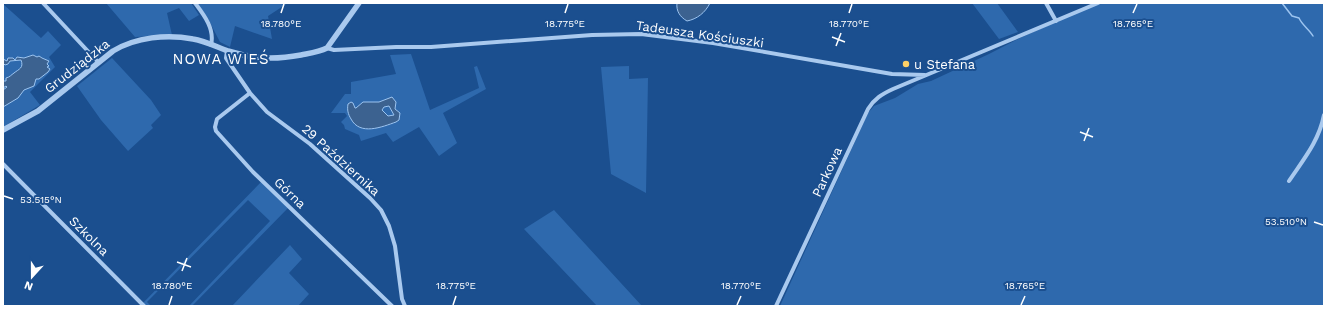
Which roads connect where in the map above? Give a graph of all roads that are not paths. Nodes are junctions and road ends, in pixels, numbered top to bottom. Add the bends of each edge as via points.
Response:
1 (43, 3) edge
2 (195, 3) edge
3 (359, 3) edge
4 (1046, 3) edge
5 (1098, 3) edge
6 (1085, 5) edge
7 (1056, 21) junction
8 (211, 45) junction
9 (327, 48) junction
10 (227, 51) junction
11 (98, 62) junction
12 (925, 75) junction
13 (250, 93) junction
14 (1324, 115) edge
15 (3, 130) edge
16 (3, 164) edge
17 (1289, 181) dead end
18 (144, 306) edge
19 (392, 306) edge
20 (405, 306) edge
21 (776, 306) edge

1 - 11 street
2 - 8 street via 205,16 211,32
3 - 9 street
4 - 7 street
5 - 6 street, Parkowa
6 - 7 street, Parkowa
7 - 12 street, Parkowa
8 - 10 street, Grudziądzka
8 - 11 street, Grudziądzka via 194,39 172,37 142,39 122,46
9 - 10 street, Grudziądzka via 319,52 281,59 258,58
9 - 12 street, Tadeusza Kościuszki via 334,50 431,47 592,35 641,34 713,43 892,74
10 - 13 street, 29 Października via 226,58
11 - 15 street, Grudziądzka via 38,111
12 - 21 street, Parkowa via 893,88 873,101
13 - 19 street, Górna via 217,119 216,131 254,172
13 - 20 street, 29 Października via 267,112 310,144 381,210 390,226
14 - 17 street via 1318,138
16 - 18 street, Szkolna

